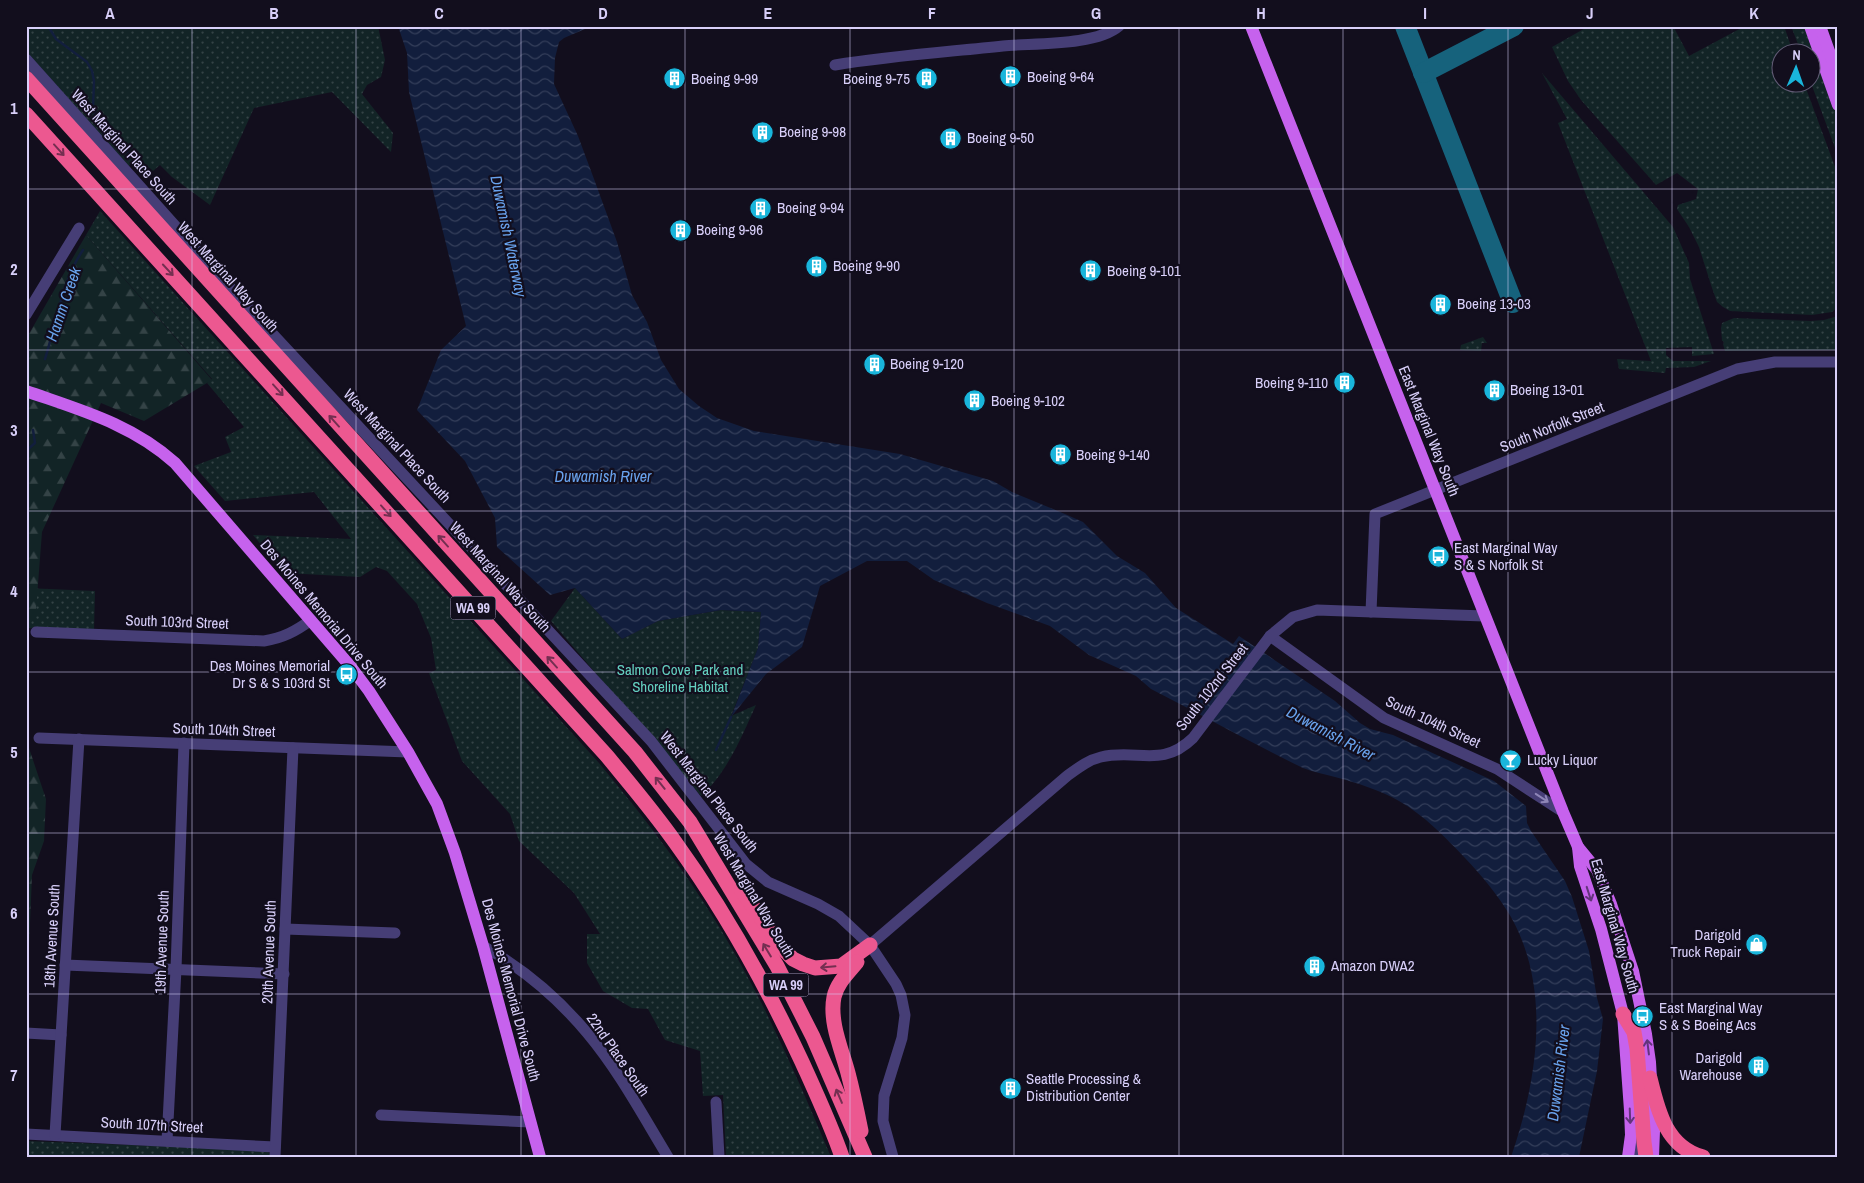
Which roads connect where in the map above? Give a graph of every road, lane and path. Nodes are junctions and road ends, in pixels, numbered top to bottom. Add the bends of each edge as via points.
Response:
1 (1119, 26) edge
2 (1251, 26) edge
3 (1810, 26) edge
4 (1820, 26) edge
5 (26, 59) edge
6 (835, 65) dead end
7 (1838, 76) edge
8 (26, 78) edge
9 (1838, 105) edge
10 (26, 114) edge
11 (79, 228) dead end
12 (26, 315) edge
13 (1838, 362) edge
14 (26, 391) edge
15 (1436, 491) junction
16 (1371, 612) junction
17 (1484, 616) junction
18 (311, 620) junction
19 (36, 632) dead end
20 (1270, 636) junction
21 (39, 738) dead end
22 (79, 739) junction
23 (184, 743) junction
24 (293, 748) junction
25 (408, 752) junction
26 (1563, 812) junction
27 (690, 822) junction
28 (1578, 847) junction
29 (286, 929) junction
30 (395, 933) dead end
31 (870, 945) junction
32 (483, 946) junction
33 (65, 965) junction
34 (176, 969) junction
35 (284, 974) junction
36 (1623, 1014) junction
37 (26, 1033) edge
38 (61, 1035) junction
39 (1650, 1078) junction
40 (716, 1102) dead end
41 (381, 1115) dead end
42 (530, 1122) junction
43 (1654, 1131) junction
44 (26, 1134) edge
45 (55, 1135) junction
46 (1631, 1135) junction
47 (167, 1141) junction
48 (275, 1152) edge
49 (540, 1157) edge
50 (668, 1157) edge
51 (719, 1157) edge
52 (842, 1157) edge
53 (865, 1157) edge
54 (893, 1157) edge
55 (1628, 1157) edge
56 (1636, 1157) edge
57 (1646, 1157) edge
58 (1653, 1157) edge
59 (1659, 1157) edge
60 (1703, 1157) edge

1 - 6 street via 1102,36 1084,40
2 - 15 main road, East Marginal Way South
3 - 9 main road
4 - 7 main road
5 - 31 street, West Marginal Place South via 255,315 645,734 746,864 768,882 839,916
27 -> 8 highway, West Marginal Way South / WA 99 via 635,752
10 -> 52 highway, WA 99 via 607,756 641,798 675,842 744,947 777,1009
11 - 12 street
13 - 15 street, South Norfolk Street via 1774,362 1737,369
14 - 18 main road, Des Moines Memorial Drive South via 115,423 162,451
15 - 16 street, South Norfolk Street via 1375,514
15 - 17 main road, East Marginal Way South
16 - 17 street, South 102nd Street
16 - 20 street, South 102nd Street via 1309,611 1293,617
17 - 26 main road, East Marginal Way South
18 - 19 street, South 103rd Street via 278,639 264,641
18 - 25 main road, Des Moines Memorial Drive South via 369,691
20 -> 26 street, South 104th Street via 1384,718 1488,764
20 - 31 street, South 102nd Street via 1184,746 1165,755 1102,756 1085,763
21 - 22 street, South 104th Street
22 - 23 street, South 104th Street
22 - 33 street, 18th Avenue South
23 - 24 street, South 104th Street
23 - 34 street, 19th Avenue South
24 - 25 street, South 104th Street
24 - 29 street, 20th Avenue South
25 - 32 main road, Des Moines Memorial Drive South via 447,827
26 - 28 main road, East Marginal Way South
31 -> 27 highway via 841,966 815,968 793,959 783,950
53 -> 27 highway, West Marginal Way South / WA 99 via 813,1037 777,966
28 -> 36 main road, East Marginal Way South via 1580,866 1601,929
39 -> 28 main road, East Marginal Way South via 1646,1034 1634,972 1597,870
29 - 30 street
29 - 35 street, 20th Avenue South
31 - 53 highway via 838,987 833,1009
31 - 54 street, West Marginal Place South via 896,984 905,1016 902,1038 884,1096 883,1121
32 - 42 main road, Des Moines Memorial Drive South
32 - 50 street, 22nd Place South via 536,982 584,1029
33 - 34 street
33 - 38 street, 18th Avenue South
34 - 35 street
34 - 47 street, 19th Avenue South
35 - 48 street, 20th Avenue South
36 -> 46 main road, East Marginal Way South
36 - 57 highway via 1634,1032 1637,1049
37 - 38 street
38 - 45 street, 18th Avenue South
39 - 43 main road, East Marginal Way South
39 - 60 highway via 1658,1110 1668,1132 1688,1151
40 - 51 street
41 - 42 street
42 - 49 main road, Des Moines Memorial Drive South
43 - 58 main road, East Marginal Way South
43 - 59 street
44 - 45 street, South 107th Street
45 - 47 street, South 107th Street
46 - 55 main road, East Marginal Way South
46 - 56 street
47 - 48 street, South 107th Street

